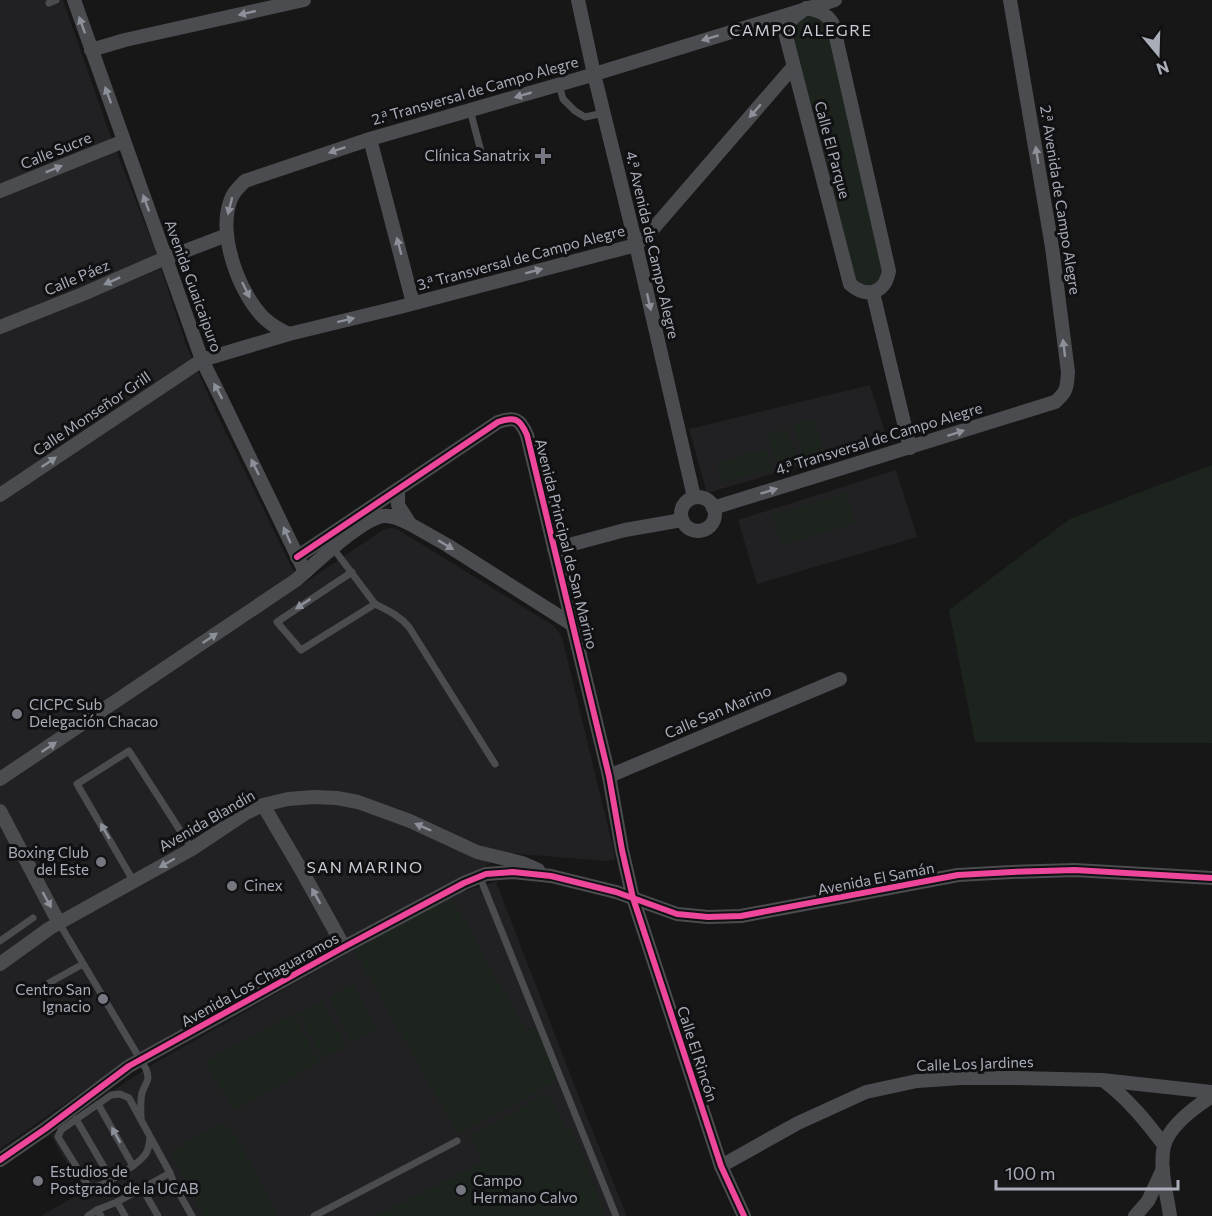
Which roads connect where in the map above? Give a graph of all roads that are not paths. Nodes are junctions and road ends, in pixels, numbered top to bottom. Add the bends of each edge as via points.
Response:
1 (74, 0) edge
2 (304, 0) edge
3 (578, 0) edge
4 (835, 0) edge
5 (1010, 0) edge
6 (805, 4) edge
7 (91, 50) junction
8 (793, 67) junction
9 (594, 74) junction
10 (559, 85) junction
11 (470, 110) junction
12 (604, 113) junction
13 (370, 138) junction
14 (124, 141) junction
15 (483, 159) dead end
16 (0, 191) edge
17 (227, 235) junction
18 (636, 245) junction
19 (166, 258) junction
20 (873, 293) junction
21 (413, 303) junction
22 (0, 327) edge
23 (289, 334) junction
24 (202, 360) junction
25 (1055, 402) joint
26 (910, 448) junction
27 (398, 489) junction
28 (0, 495) edge
29 (694, 497) junction
30 (713, 508) junction
31 (682, 520) junction
32 (411, 524) junction
33 (333, 548) junction
34 (554, 549) junction
35 (297, 557) junction
36 (305, 572) junction
37 (352, 572) junction
38 (375, 604) junction
39 (573, 625) junction
40 (840, 679) dead end
41 (495, 764) dead end
42 (609, 776) junction
43 (0, 779) edge
44 (263, 806) junction
45 (0, 811) edge
46 (192, 849) junction
47 (477, 852) junction
48 (551, 876) junction
49 (1212, 878) edge
50 (485, 880) junction
51 (134, 882) junction
52 (633, 898) junction
53 (33, 918) dead end
54 (59, 923) junction
55 (0, 941) edge
56 (344, 947) junction
57 (0, 964) edge
58 (83, 964) junction
59 (47, 984) dead end
60 (141, 1060) junction
61 (1102, 1080) junction
62 (1212, 1094) edge
63 (98, 1104) junction
64 (76, 1119) junction
65 (141, 1120) junction
66 (150, 1137) junction
67 (457, 1141) dead end
68 (1164, 1145) junction
69 (0, 1160) edge
70 (133, 1166) junction
71 (722, 1166) junction
72 (1163, 1169) junction
73 (170, 1173) junction
74 (111, 1179) junction
75 (142, 1188) junction
76 (117, 1202) junction
77 (99, 1213) edge
78 (88, 1216) edge
79 (125, 1216) edge
80 (158, 1216) edge
81 (192, 1216) edge
82 (314, 1216) edge
83 (616, 1216) edge
84 (744, 1216) edge
85 (1134, 1216) edge
86 (1170, 1216) edge

7 -> 1 street, Avenida Guaicaipuro
2 -> 7 street
3 - 9 street, 4.ª Avenida de Campo Alegre
4 - 6 street, 2.ª Transversal de Campo Alegre
25 -> 5 street, 2.ª Avenida de Campo Alegre via 1067,387 1068,372 1052,247
6 - 8 street, Calle El Parque via 787,27
6 -> 9 street, 2.ª Transversal de Campo Alegre
6 - 20 street, Calle El Parque via 829,17 833,24 889,271 884,284
14 -> 7 street, Avenida Guaicaipuro
8 -> 18 street, 3.ª Transversal de Campo Alegre
8 - 20 street, Calle El Parque via 850,284
9 - 10 street, 2.ª Transversal de Campo Alegre
9 - 12 street, 4.ª Avenida de Campo Alegre
10 -> 11 street, 2.ª Transversal de Campo Alegre
10 - 12 lane via 563,99 574,111 585,117
11 - 13 street, 2.ª Transversal de Campo Alegre
11 - 15 lane
12 - 18 street, 4.ª Avenida de Campo Alegre
13 -> 17 street, 2.ª Transversal de Campo Alegre via 245,181 231,198
21 -> 13 street
16 -> 14 street, Calle Sucre
19 -> 14 street, Avenida Guaicaipuro
17 - 19 street
17 -> 23 street via 235,267 250,299 264,318
21 -> 18 street, 3.ª Transversal de Campo Alegre
18 -> 29 street, 4.ª Avenida de Campo Alegre
19 -> 22 street, Calle Páez
19 - 24 street, Avenida Guaicaipuro
20 - 26 street
23 -> 21 street, 3.ª Transversal de Campo Alegre
23 - 24 street, 3.ª Transversal de Campo Alegre
28 -> 24 street, Calle Monseñor Grill
35 -> 24 street, Avenida Guaicaipuro
26 -> 25 street, 4.ª Transversal de Campo Alegre
30 -> 26 street, 4.ª Transversal de Campo Alegre
27 - 32 street via 398,505
27 - 34 street, Avenida Principal de San Marino via 498,422 515,419 527,435
27 - 35 street, Avenida Principal de San Marino
29 - 30 street via 708,500
29 - 31 street via 683,506
30 - 31 street via 712,523 704,529 689,528
31 - 34 street
32 - 33 street, Avenida Principal de San Marino via 391,516 379,517
32 -> 39 street, Avenida Principal de San Marino
33 - 36 street, Avenida Principal de San Marino
33 - 37 lane
34 - 39 street, Avenida Principal de San Marino
35 - 36 street, Avenida Guaicaipuro
43 -> 36 street, Avenida Principal de San Marino
37 - 38 lane
37 -> 38 lane via 277,622 301,651
38 - 41 lane via 394,613 409,627
39 - 42 street, Avenida Principal de San Marino
40 - 42 street, Calle San Marino
42 - 52 street, Avenida Principal de San Marino
44 - 46 street, Avenida Blandín
47 -> 44 street, Avenida Blandín via 358,802 314,797
56 -> 44 street
45 -> 54 street
46 -> 51 street, Avenida Blandín
51 -> 46 lane via 77,784 129,751
47 - 48 street, Avenida Blandín via 522,863
47 - 50 street via 483,859
48 - 50 street, Avenida Los Chaguaramos via 513,872
48 - 52 street, Avenida El Samán
49 - 52 street, Avenida El Samán via 1075,870 958,875 741,916 677,914
50 - 56 street, Avenida Los Chaguaramos via 464,883
50 - 83 lane
51 - 54 street, Avenida Blandín
52 - 71 street, Calle El Rincón
53 - 55 lane
54 - 57 street, Avenida Blandín
54 - 58 lane
56 - 60 street, Avenida Los Chaguaramos
58 - 59 lane
58 - 60 lane
60 - 65 lane via 149,1077 143,1090
60 - 69 street, Avenida Los Chaguaramos
61 - 62 street, Calle Los Jardines
61 - 68 street via 1135,1109
61 - 71 street, Calle Los Jardines via 961,1078 916,1081 866,1092
62 - 68 street via 1174,1128
63 - 64 lane
63 - 65 lane via 120,1094 129,1098
70 -> 63 lane
64 - 74 lane
64 - 74 lane via 61,1130 61,1144 88,1186 99,1186
65 - 66 lane
66 - 70 lane via 147,1153
66 - 73 lane
67 - 82 lane
68 - 72 street
70 - 74 lane
71 - 84 street, Calle El Rincón
72 - 85 street via 1148,1201
72 - 86 street
73 - 75 lane
73 - 81 lane
75 - 76 lane
75 - 80 lane
76 - 77 lane
76 - 79 lane
77 - 78 lane

